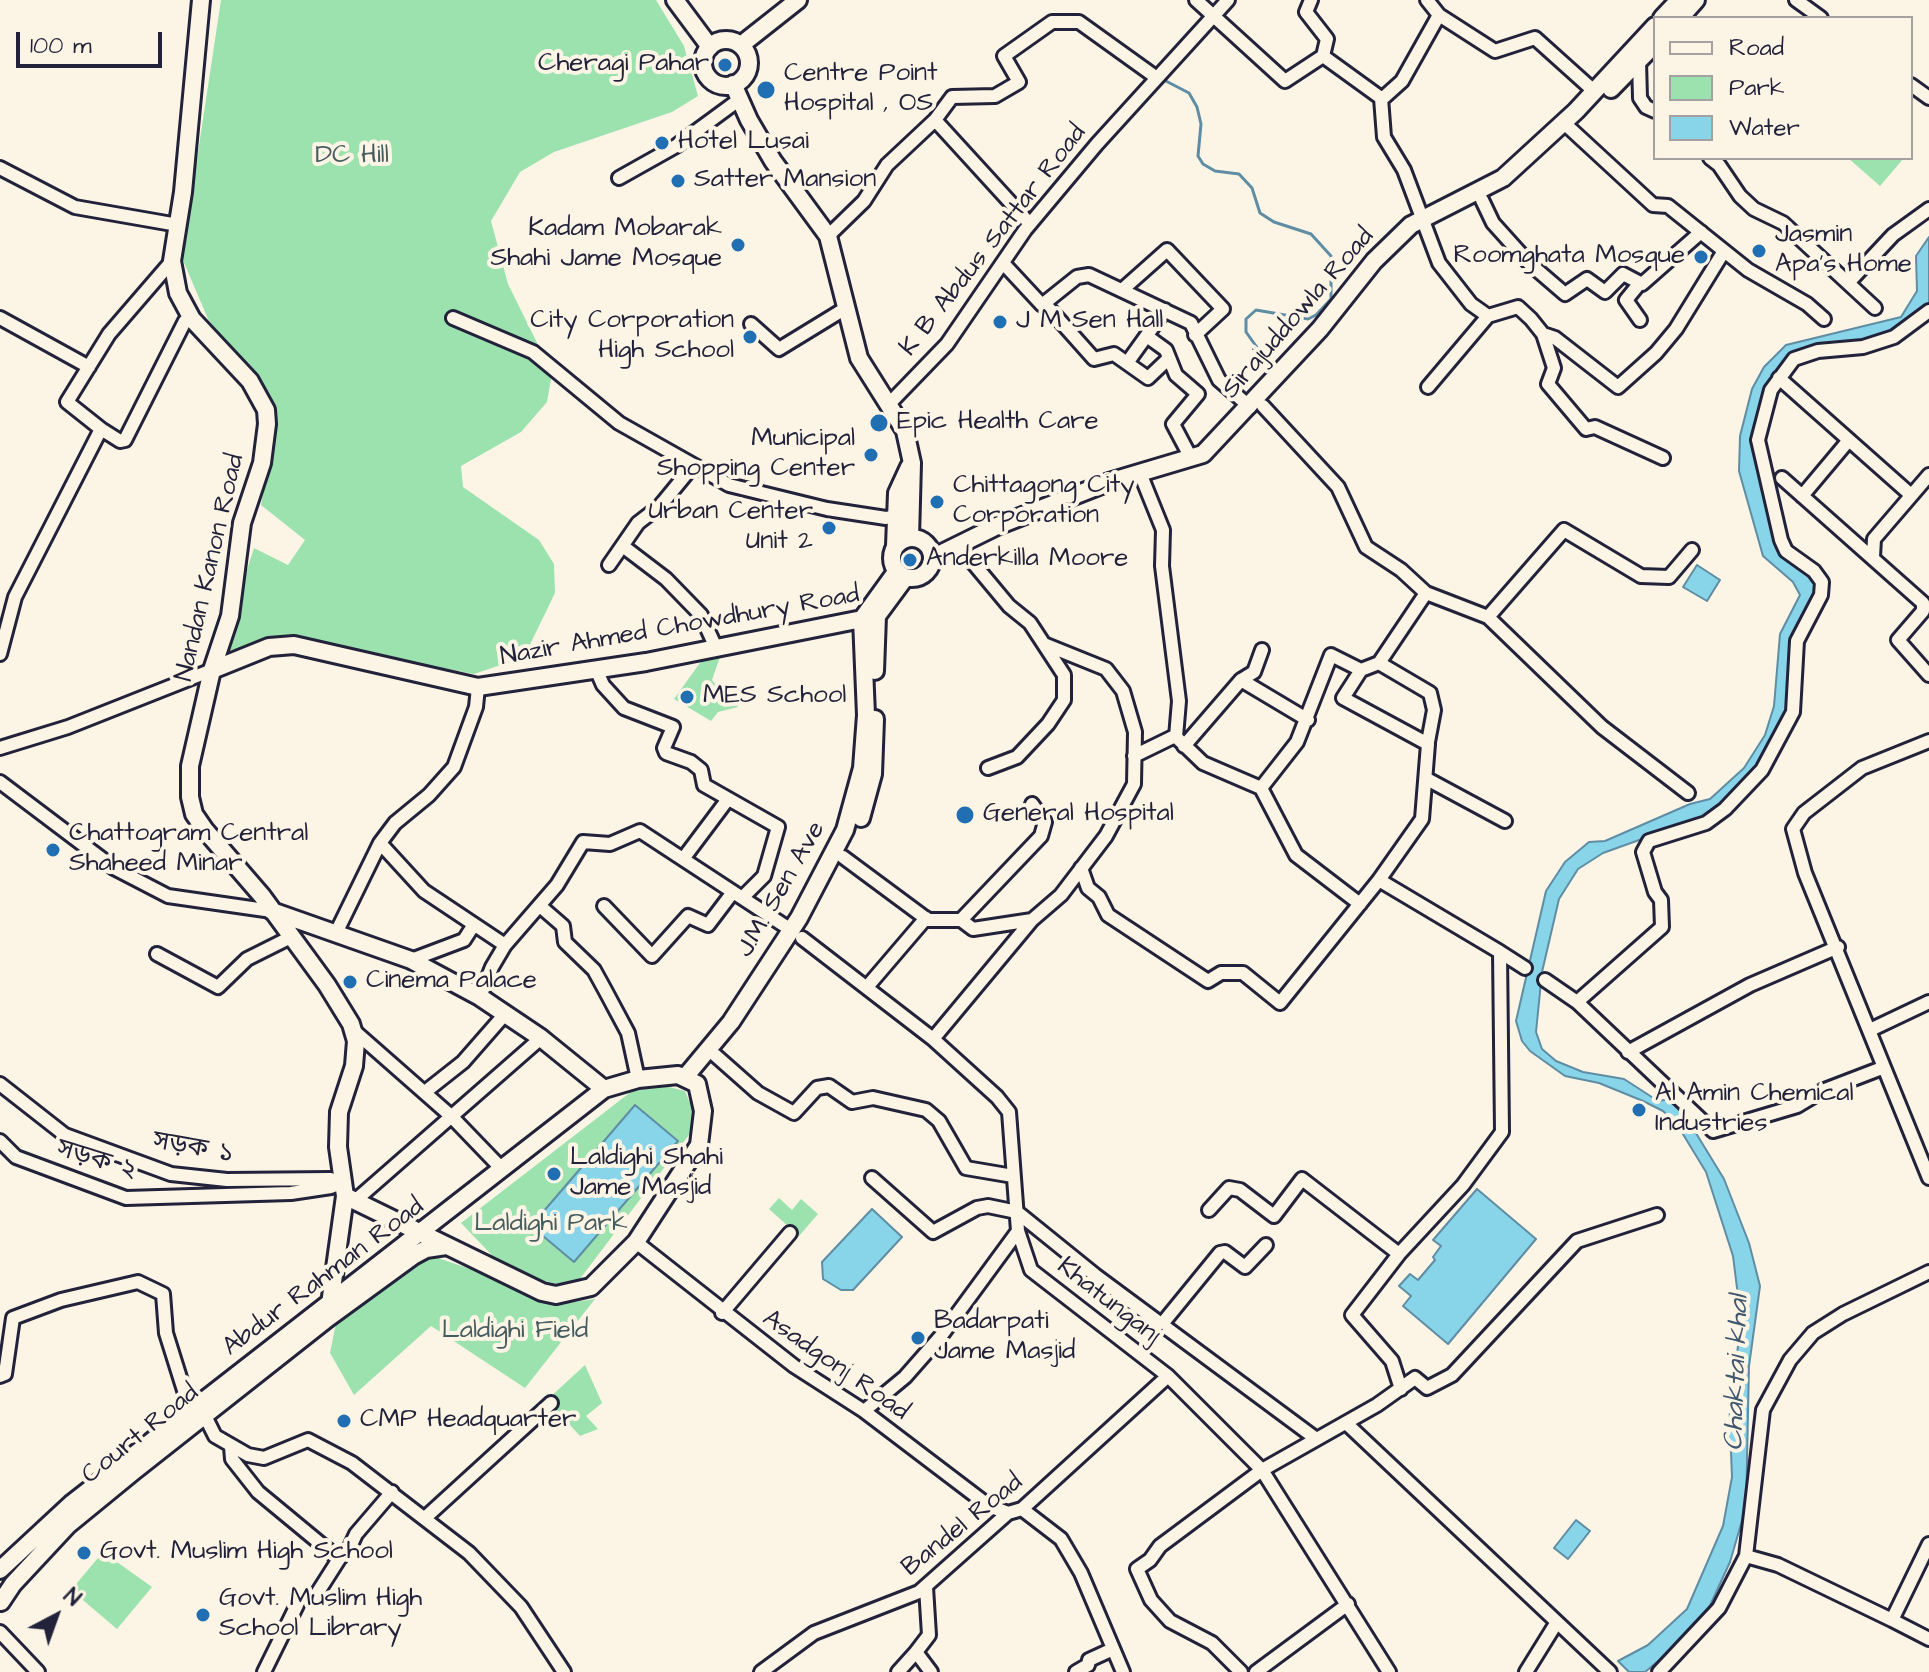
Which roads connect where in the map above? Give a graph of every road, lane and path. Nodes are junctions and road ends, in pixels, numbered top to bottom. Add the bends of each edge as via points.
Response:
1 (201, 0) edge
2 (675, 0) edge
3 (785, 0) edge
4 (798, 0) edge
5 (1196, 0) edge
6 (1228, 0) edge
7 (1311, 0) edge
8 (1427, 0) edge
9 (1679, 0) edge
10 (1696, 0) edge
11 (1796, 0) edge
12 (1213, 15) junction
13 (1439, 15) junction
14 (1664, 16) edge
15 (1682, 16) edge
16 (1818, 16) edge
17 (1653, 28) edge
18 (735, 43) junction
19 (1653, 46) edge
20 (710, 47) junction
21 (1323, 56) junction
22 (1639, 61) junction
23 (1157, 78) junction
24 (1594, 91) junction
25 (736, 92) junction
26 (1382, 99) junction
27 (1653, 110) edge
28 (935, 120) junction
29 (1567, 127) junction
30 (1712, 160) edge
31 (0, 168) edge
32 (619, 178) dead end
33 (1482, 200) junction
34 (1929, 209) edge
35 (1423, 223) junction
36 (1030, 224) junction
37 (178, 225) junction
38 (1701, 232) junction
39 (828, 236) junction
40 (1724, 251) junction
41 (172, 261) junction
42 (1003, 263) junction
43 (1849, 282) junction
44 (1639, 284) junction
45 (1122, 290) junction
46 (1045, 304) junction
47 (846, 308) junction
48 (1875, 308) dead end
49 (1165, 310) junction
50 (1929, 311) edge
51 (1488, 316) junction
52 (0, 318) edge
53 (453, 318) dead end
54 (192, 319) junction
55 (1824, 319) dead end
56 (1640, 320) dead end
57 (751, 324) dead end
58 (1543, 334) junction
59 (1195, 335) junction
60 (1148, 337) junction
61 (1168, 359) junction
62 (1127, 363) junction
63 (89, 367) junction
64 (1779, 378) junction
65 (1428, 387) dead end
66 (890, 403) junction
67 (1257, 407) junction
68 (101, 429) junction
69 (1849, 440) junction
70 (1191, 458) junction
71 (1663, 458) dead end
72 (692, 467) junction
73 (1929, 475) edge
74 (1142, 478) junction
75 (1782, 478) dead end
76 (1911, 495) junction
77 (1802, 496) junction
78 (902, 514) junction
79 (903, 542) junction
80 (624, 547) junction
81 (961, 548) junction
82 (1692, 550) dead end
83 (1873, 557) junction
84 (932, 563) junction
85 (609, 565) dead end
86 (900, 575) junction
87 (1426, 593) junction
88 (870, 617) junction
89 (1488, 617) junction
90 (1044, 644) junction
91 (716, 648) junction
92 (1262, 650) dead end
93 (0, 654) edge
94 (1379, 663) junction
95 (596, 669) junction
96 (212, 670) junction
97 (1361, 670) junction
98 (1929, 675) edge
99 (1241, 680) junction
100 (478, 687) junction
101 (1308, 720) junction
102 (1180, 741) junction
103 (1929, 741) edge
104 (1428, 742) junction
105 (0, 748) edge
106 (1134, 756) junction
107 (988, 768) dead end
108 (1427, 779) junction
109 (0, 782) edge
110 (1261, 788) junction
111 (1688, 793) dead end
112 (728, 799) junction
113 (1032, 804) dead end
114 (1505, 821) dead end
115 (380, 843) junction
116 (843, 857) junction
117 (683, 859) junction
118 (1081, 868) junction
119 (1379, 880) junction
120 (738, 895) junction
121 (1360, 904) junction
122 (540, 906) junction
123 (604, 906) dead end
124 (272, 911) junction
125 (926, 918) junction
126 (961, 920) junction
127 (1032, 920) junction
128 (473, 926) junction
129 (785, 926) dead end
130 (337, 931) junction
131 (291, 937) junction
132 (802, 938) dead end
133 (505, 945) junction
134 (1838, 947) junction
135 (1500, 952) junction
136 (157, 954) dead end
137 (411, 960) junction
138 (1525, 968) dead end
139 (1545, 980) dead end
140 (867, 987) junction
141 (480, 997) junction
142 (1577, 1002) junction
143 (1929, 1002) edge
144 (505, 1014) junction
145 (352, 1029) junction
146 (1870, 1030) junction
147 (541, 1038) junction
148 (933, 1039) junction
149 (1628, 1052) junction
150 (715, 1055) junction
151 (1882, 1068) junction
152 (638, 1079) junction
153 (692, 1080) junction
154 (0, 1084) edge
155 (604, 1089) junction
156 (425, 1092) junction
157 (451, 1116) junction
158 (0, 1141) edge
159 (1929, 1145) edge
160 (1916, 1151) junction
161 (502, 1169) junction
162 (1013, 1176) junction
163 (872, 1178) dead end
164 (1929, 1178) edge
165 (344, 1191) junction
166 (1209, 1210) dead end
167 (1017, 1212) junction
168 (1657, 1215) dead end
169 (1018, 1231) junction
170 (790, 1233) dead end
171 (422, 1234) junction
172 (639, 1245) junction
173 (1266, 1245) dead end
174 (446, 1246) junction
175 (1399, 1254) junction
176 (1928, 1274) edge
177 (330, 1304) junction
178 (722, 1313) junction
179 (1162, 1324) junction
180 (0, 1376) edge
181 (1168, 1376) junction
182 (1401, 1389) junction
183 (551, 1403) dead end
184 (864, 1411) junction
185 (186, 1414) junction
186 (205, 1416) junction
187 (1346, 1423) junction
188 (1315, 1438) junction
189 (231, 1447) junction
190 (1262, 1470) junction
191 (392, 1492) junction
192 (1022, 1509) junction
193 (1008, 1513) junction
194 (426, 1517) junction
195 (1929, 1544) edge
196 (1746, 1556) junction
197 (339, 1559) junction
198 (0, 1570) edge
199 (926, 1587) junction
200 (318, 1592) dead end
201 (0, 1603) edge
202 (1348, 1604) junction
203 (297, 1605) dead end
204 (1892, 1620) junction
205 (1557, 1622) junction
206 (0, 1632) edge
207 (1929, 1639) edge
208 (1113, 1649) junction
209 (916, 1652) junction
210 (38, 1672) edge
211 (264, 1672) edge
212 (564, 1672) edge
213 (761, 1672) edge
214 (898, 1672) edge
215 (931, 1672) edge
216 (1076, 1672) edge
217 (1123, 1672) edge
218 (1241, 1672) edge
219 (1256, 1672) edge
220 (1389, 1672) edge
221 (1526, 1672) edge
222 (1610, 1672) edge
223 (1659, 1672) edge

1 - 37 main road, Nandan Kanon Road
2 - 20 main road
3 - 18 main road
4 - 18 main road
5 - 12 street
6 - 12 street, K B Abdus Sattar Road
7 - 21 street via 1306,12 1327,39
8 - 13 street
9 - 14 main road
10 - 15 main road
11 - 16 street
12 - 21 street via 1285,81
12 - 23 street, K B Abdus Sattar Road
13 - 24 street via 1499,52 1535,38
13 - 26 street via 1402,81
17 - 24 main road, Sirajuddowla Road
18 - 20 main road
18 - 25 main road via 748,55 749,67
19 - 22 main road, Sirajuddowla Road
20 - 25 main road via 704,64 707,75
21 - 26 street
22 - 27 street via 1640,98
22 - 29 main road, Sirajuddowla Road
23 - 28 street via 1079,22 1052,22 1006,54 1019,82 995,96 952,97
23 - 36 street, K B Abdus Sattar Road
24 - 29 main road, Sirajuddowla Road
25 - 32 street via 676,146
25 - 39 main road via 773,161
26 - 35 street via 1384,137 1404,170
28 - 36 street
28 - 39 street via 887,165 864,201
29 - 33 main road, Sirajuddowla Road via 1514,181
29 - 35 main road, Sirajuddowla Road via 1503,178
29 - 38 street via 1653,205 1668,206
30 - 43 street via 1754,209 1783,223
31 - 37 street via 75,207
33 - 35 main road, Sirajuddowla Road
33 - 44 street via 1493,223 1559,293 1571,292 1587,279 1605,292 1623,274
34 - 43 street via 1893,235
35 - 51 street via 1439,263 1471,304
35 - 67 main road, Sirajuddowla Road
36 - 42 street, K B Abdus Sattar Road
37 - 41 main road, Nandan Kanon Road
38 - 40 street
38 - 44 street
39 - 47 main road
40 - 55 street
40 - 58 street via 1676,329 1618,387
41 - 54 main road, Nandan Kanon Road via 178,293
41 - 63 street via 109,334
42 - 46 street
42 - 66 street, K B Abdus Sattar Road via 947,344
43 - 48 street
44 - 56 street via 1626,300
45 - 46 street via 1097,276 1082,275
45 - 49 street
45 - 59 street via 1167,250 1223,309
46 - 62 street via 1094,359 1114,354
47 - 57 street via 779,349
47 - 66 main road via 859,358
49 - 59 street via 1191,323
49 - 60 street
50 - 64 street via 1894,337 1863,347 1805,354 1787,364
51 - 58 street via 1518,307
51 - 65 street
52 - 63 street
53 - 72 street via 533,352 619,423
54 - 68 street via 185,321 125,440
54 - 96 main road, Nandan Kanon Road via 250,381 266,410 262,463 236,552 230,616
58 - 71 street via 1555,373 1548,384 1569,413 1586,429 1595,427
59 - 67 street via 1219,380
60 - 61 street via 1166,350
60 - 62 street
61 - 62 street via 1148,378
61 - 70 street via 1180,380 1198,394 1173,424
63 - 68 street via 67,402
64 - 69 street
64 - 142 street via 1760,422 1762,467 1783,546 1822,582 1821,595 1797,641 1793,712 1762,770 1725,809 1706,823 1649,841 1643,852 1661,900 1662,927
66 - 78 main road via 905,431 912,463 897,493
67 - 70 main road, Sirajuddowla Road via 1203,454
67 - 74 main road, Sirajuddowla Road via 1210,461 1185,472
67 - 87 street via 1338,487 1366,547
68 - 93 street via 15,597
69 - 76 street
69 - 77 street
70 - 74 main road, Sirajuddowla Road
72 - 78 street via 729,485 827,509 886,518
72 - 80 street via 660,506 638,523
73 - 76 street
74 - 81 main road, Sirajuddowla Road
74 - 102 street via 1163,530
75 - 77 street
76 - 83 street via 1874,539
77 - 83 street
78 - 79 main road
79 - 84 main road via 928,545
79 - 86 main road via 891,556
80 - 85 street
80 - 91 street via 689,602 707,623
81 - 84 main road, Sirajuddowla Road
81 - 90 street
82 - 89 street via 1669,577 1641,576 1564,530
83 - 98 street via 1924,605 1898,640
84 - 86 main road via 917,578
86 - 88 main road
87 - 89 street
87 - 94 street
88 - 91 main road, Nazir Ahmed Chowdhury Road
88 - 116 main road, J.M. Sen Ave via 873,774
88 - 153 main road, J.M. Sen Ave via 862,768 845,830 799,918
89 - 111 street via 1602,727
90 - 106 street via 1106,669 1123,691 1135,732
90 - 107 street via 1064,675 1064,700 1017,757
91 - 95 main road, Nazir Ahmed Chowdhury Road
92 - 99 street via 1254,672
94 - 97 street
94 - 104 street via 1430,693 1434,710
95 - 100 main road, Nazir Ahmed Chowdhury Road
95 - 112 street via 624,708 670,725 673,734 664,751 696,766 704,785
96 - 100 main road, Nazir Ahmed Chowdhury Road via 269,647 294,645
96 - 105 street
96 - 124 main road, Nandan Kanon Road via 190,766 194,814
97 - 101 street via 1331,655
97 - 104 street via 1344,699
99 - 101 street
99 - 102 street
100 - 115 street via 454,767
101 - 110 street via 1286,759
102 - 106 street
102 - 110 street via 1203,763
103 - 134 street via 1862,768 1795,824 1794,840 1805,873
104 - 108 street
106 - 118 street via 1134,784 1106,836
108 - 114 street
108 - 119 street via 1422,819
109 - 124 street via 114,868 168,896
110 - 121 street via 1296,855
112 - 117 street
112 - 120 street via 778,827 764,876
113 - 126 street via 1045,822 1041,836
115 - 128 street via 398,868
115 - 130 street
116 - 125 street
116 - 150 main road, J.M. Sen Ave via 771,979
117 - 120 street
117 - 122 street via 640,831 610,844 583,842
118 - 121 street via 1108,915 1208,981 1221,973 1243,973 1280,1003
118 - 127 street
119 - 121 street
119 - 135 street
120 - 123 street via 708,925 688,916 652,956
120 - 129 street
122 - 133 street
122 - 152 street via 563,926 565,942 594,970 628,1033
124 - 130 main road
124 - 131 main road, Nandan Kanon Road
125 - 126 street
125 - 140 street
126 - 127 street via 973,929
127 - 148 street
128 - 133 street
128 - 137 street via 464,940
130 - 137 main road
131 - 136 street via 247,959 218,987
131 - 145 main road, Nandan Kanon Road
132 - 140 street, Khatunganj
133 - 141 street
134 - 146 street
134 - 149 street via 1750,985
135 - 138 street
135 - 175 street via 1502,1132 1463,1185
137 - 141 main road
139 - 142 street
140 - 148 street, Khatunganj
141 - 144 main road
142 - 149 street
143 - 146 street
144 - 147 main road
144 - 156 street via 463,1062
145 - 156 street
145 - 165 main road via 357,1053 338,1130
146 - 151 street
147 - 155 main road
147 - 157 street
148 - 162 street, Khatunganj via 1009,1112
149 - 151 street via 1713,1131 1772,1115
150 - 153 main road, J.M. Sen Ave
150 - 162 street via 758,1093 794,1113 817,1088 829,1086 852,1102 873,1098 926,1110 939,1121 966,1168
151 - 160 street
152 - 153 main road, Abdur Rahman Road
152 - 155 main road, Abdur Rahman Road
153 - 172 main road via 703,1111 699,1145
154 - 165 street, সড়ক ১ via 65,1135 171,1174 227,1180 331,1179
155 - 161 main road, Abdur Rahman Road
156 - 157 street
157 - 161 street
157 - 165 street
158 - 165 street, সড়ক ২ via 16,1157 126,1198
159 - 160 street
160 - 164 street
161 - 171 main road, Abdur Rahman Road
162 - 167 street, Khatunganj
163 - 167 street via 933,1232 977,1208
165 - 171 main road
165 - 177 main road
166 - 175 street via 1229,1188 1240,1190 1274,1216 1302,1179
167 - 169 street, Khatunganj
167 - 179 street
168 - 182 street via 1577,1241 1466,1364 1427,1388 1415,1378
169 - 181 street, Khatunganj via 1031,1270
169 - 184 street via 941,1336 905,1377
170 - 178 street
171 - 174 main road
171 - 177 main road, Abdur Rahman Road
172 - 174 main road via 591,1287 556,1295
172 - 178 street, Asadgonj Road
173 - 179 street via 1245,1267 1220,1253
174 - 186 main road, Court Road via 413,1256
175 - 182 street via 1352,1315 1392,1361
176 - 196 street via 1843,1314 1813,1333 1790,1360 1763,1410
177 - 185 main road, Abdur Rahman Road
178 - 184 street, Asadgonj Road
179 - 188 street
180 - 185 street via 5,1374 13,1318 61,1300 138,1282 163,1294 166,1333 187,1400
181 - 190 street, Khatunganj
181 - 192 street, Bandel Road
182 - 187 street
183 - 194 street
184 - 193 street, Asadgonj Road via 989,1506
185 - 198 main road, Abdur Rahman Road via 71,1504
186 - 189 street via 215,1436
186 - 201 main road, Court Road via 68,1525
187 - 188 street
187 - 205 street
188 - 190 street
189 - 191 street via 264,1458 308,1440
189 - 197 street via 232,1459 258,1492
190 - 202 street, Khatunganj
190 - 218 street via 1137,1569 1151,1600 1170,1621 1212,1643
191 - 194 street
191 - 197 street
192 - 193 street, Bandel Road
192 - 208 street via 1061,1539
193 - 199 street, Bandel Road
194 - 212 street via 521,1607
195 - 204 street
196 - 204 street via 1778,1565
196 - 223 street via 1719,1608
197 - 200 street
199 - 209 street via 929,1635
199 - 213 street, Bandel Road via 814,1633
202 - 219 street
202 - 220 street, Khatunganj
203 - 211 street
204 - 207 street
205 - 221 street
205 - 222 street
206 - 210 street
208 - 216 street
208 - 217 street
209 - 214 street
209 - 215 street

